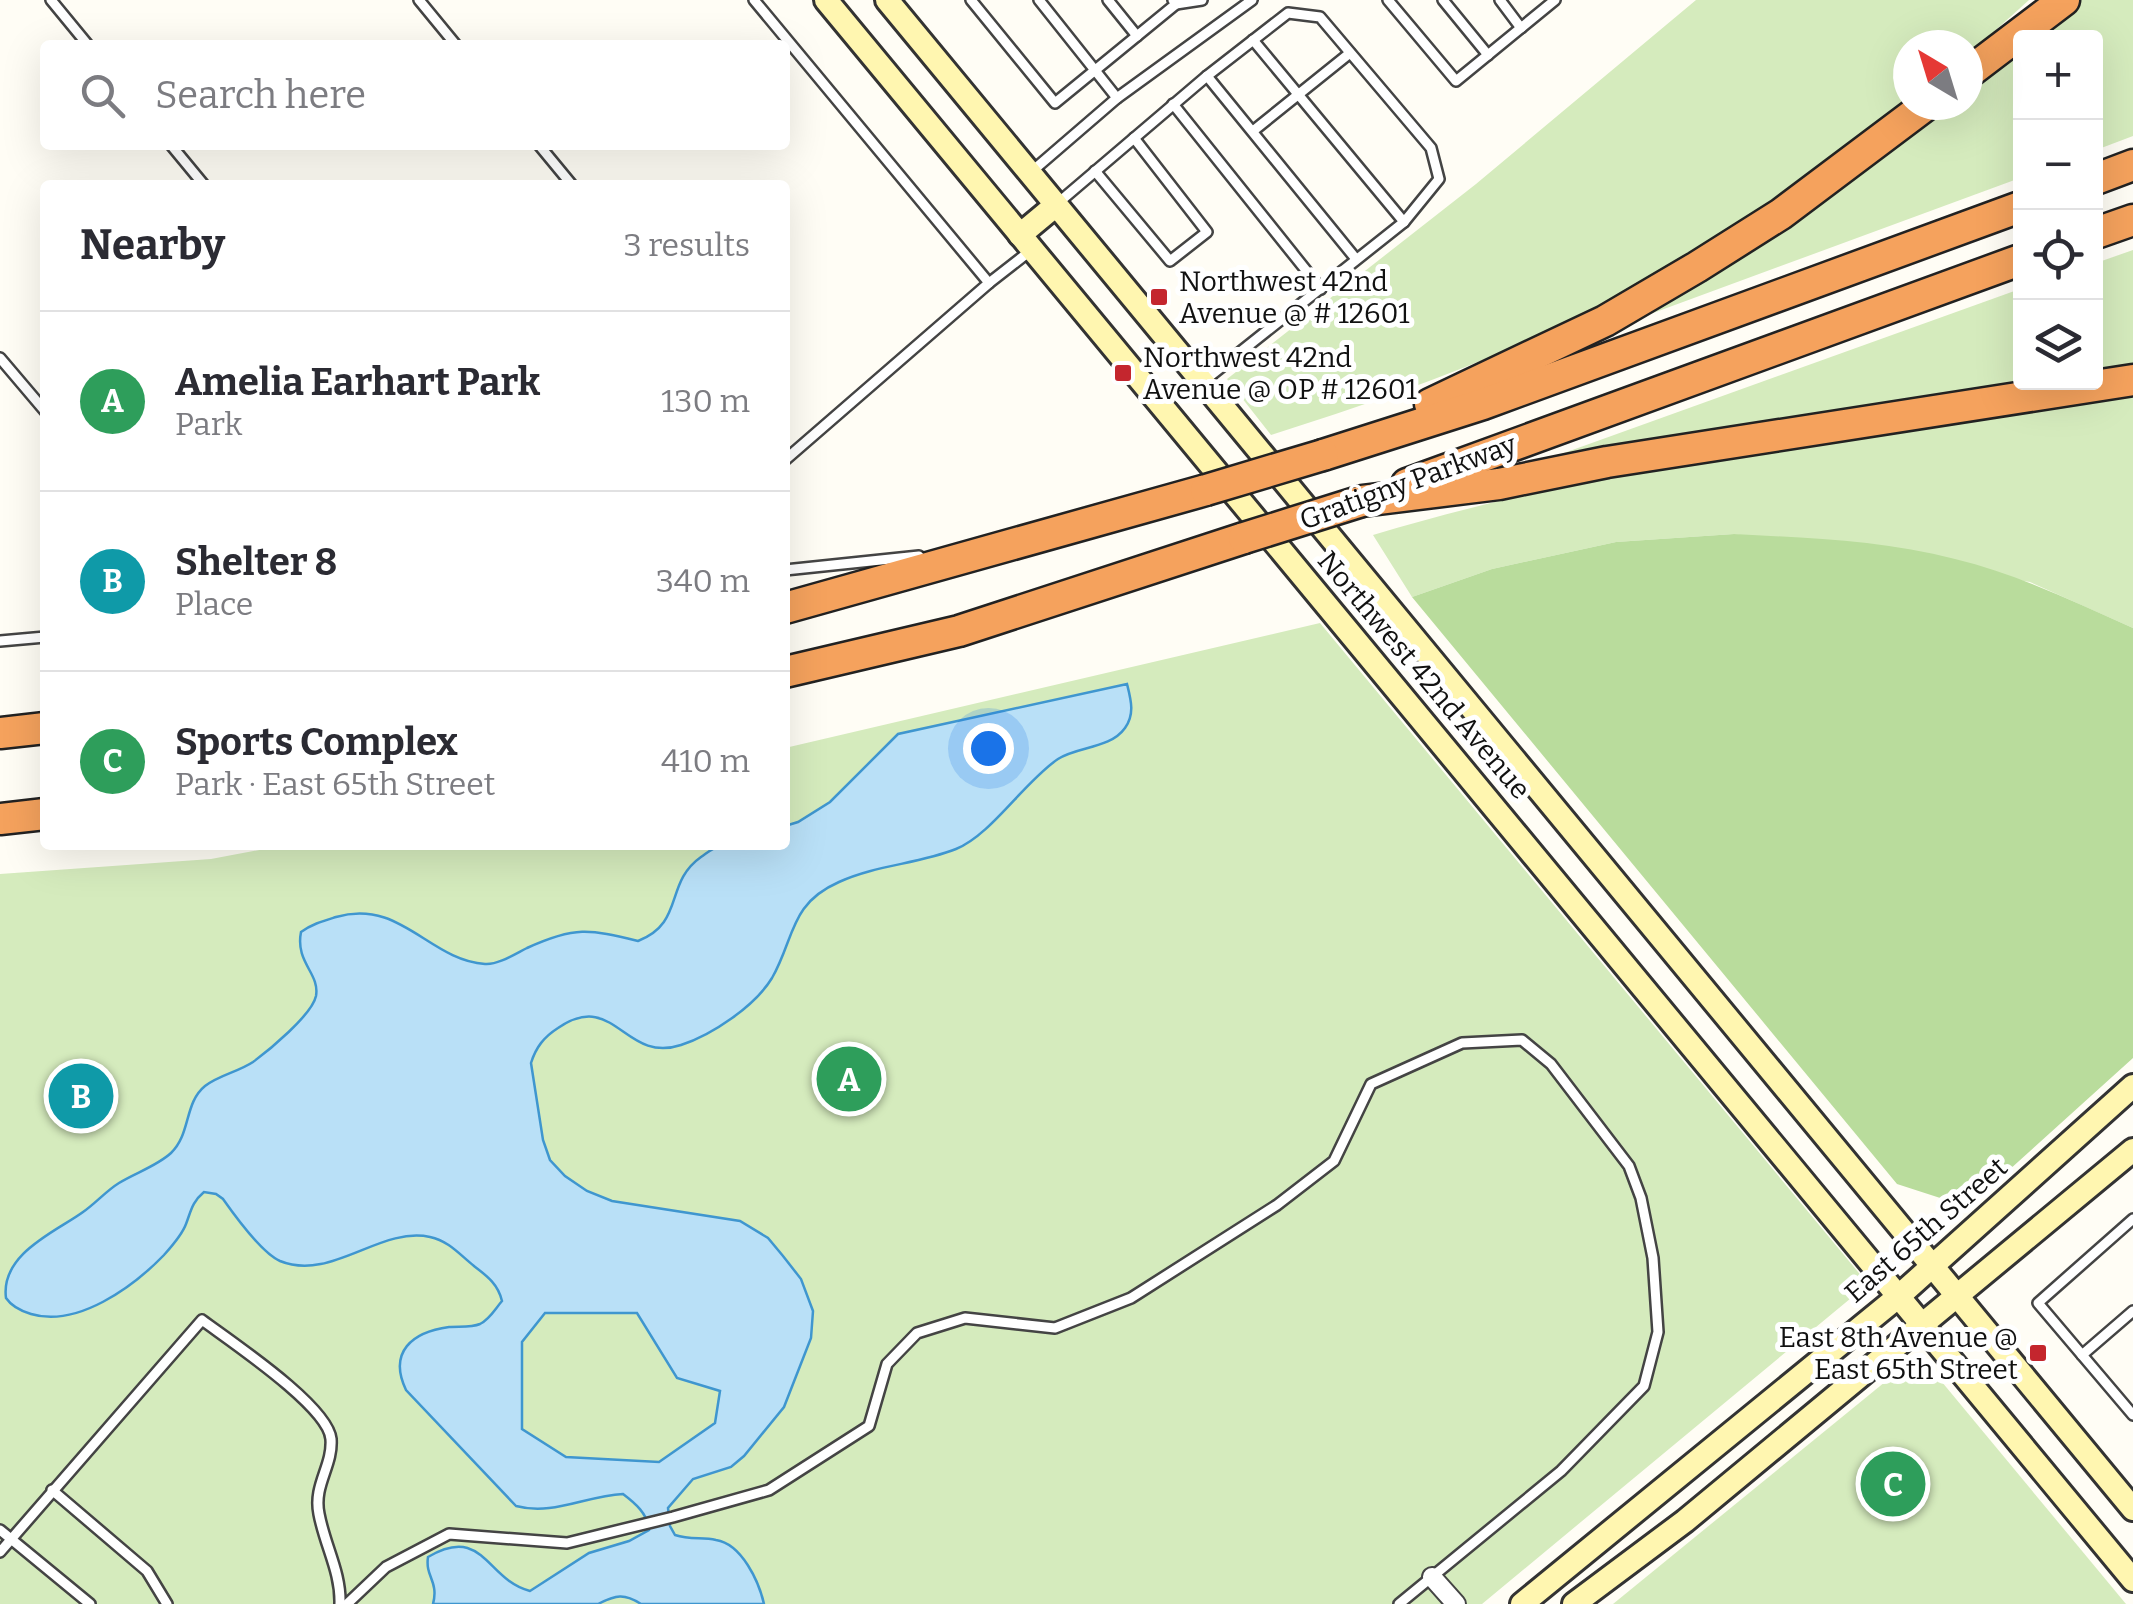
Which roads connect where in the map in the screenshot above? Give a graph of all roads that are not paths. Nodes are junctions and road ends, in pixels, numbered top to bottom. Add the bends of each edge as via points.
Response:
1 (51, 0) edge
2 (419, 0) edge
3 (754, 0) edge
4 (826, 0) edge
5 (887, 0) edge
6 (970, 0) edge
7 (1038, 0) edge
8 (1108, 0) edge
9 (1202, 0) edge
10 (1252, 0) edge
11 (1388, 0) edge
12 (1443, 0) edge
13 (1500, 0) edge
14 (1555, 0) edge
15 (1175, 2) edge
16 (2060, 2) edge
17 (1521, 28) junction
18 (1137, 36) junction
19 (84, 40) edge
20 (452, 40) edge
21 (787, 40) edge
22 (1252, 40) junction
23 (790, 43) edge
24 (1350, 53) junction
25 (1488, 55) junction
26 (1983, 61) edge
27 (1095, 70) junction
28 (1208, 76) junction
29 (1298, 95) junction
30 (1117, 98) junction
31 (1173, 104) junction
32 (1906, 120) edge
33 (1253, 132) junction
34 (1134, 138) junction
35 (175, 150) edge
36 (543, 150) edge
37 (2133, 165) edge
38 (1095, 171) junction
39 (1030, 173) junction
40 (2103, 176) edge
41 (200, 180) edge
42 (568, 180) edge
43 (1056, 205) junction
44 (2013, 209) edge
45 (2133, 220) edge
46 (1404, 222) junction
47 (2103, 231) edge
48 (1026, 242) junction
49 (1356, 259) junction
50 (2013, 263) edge
51 (989, 283) junction
52 (1321, 289) junction
53 (0, 358) edge
54 (2133, 380) edge
55 (1202, 382) junction
56 (40, 405) edge
57 (1323, 454) junction
58 (790, 457) edge
59 (1362, 501) junction
60 (997, 550) junction
61 (790, 570) edge
62 (790, 607) edge
63 (40, 636) edge
64 (0, 640) edge
65 (790, 671) edge
66 (40, 728) edge
67 (0, 732) edge
68 (40, 815) edge
69 (0, 819) edge
70 (2133, 1086) edge
71 (2133, 1150) edge
72 (2133, 1219) edge
73 (1932, 1266) junction
74 (1899, 1296) junction
75 (1958, 1297) junction
76 (2133, 1311) edge
77 (1923, 1326) junction
78 (2082, 1355) junction
79 (2133, 1415) edge
80 (52, 1490) junction
81 (2133, 1509) edge
82 (0, 1530) edge
83 (11, 1539) junction
84 (0, 1552) edge
85 (1432, 1577) junction
86 (2133, 1580) edge
87 (90, 1604) edge
88 (167, 1604) edge
89 (344, 1604) edge
90 (1400, 1604) edge
91 (1456, 1604) edge
92 (1522, 1604) edge
93 (1574, 1604) edge

1 - 19 lane
2 - 20 lane
3 - 21 lane
4 - 48 main road, Northwest 42nd Avenue
5 - 39 main road, Northwest 42nd Avenue
6 - 27 lane via 1054,104
7 - 27 lane
8 - 18 lane
9 - 15 lane
10 - 30 lane
11 - 25 lane via 1456,81
12 - 25 lane
13 - 17 lane
14 - 17 lane
15 - 18 lane
16 - 26 highway
17 - 25 lane
18 - 27 lane
22 - 24 lane via 1288,13 1320,17
22 - 28 lane
22 - 29 lane
23 - 51 lane
24 - 29 lane
24 - 46 lane via 1431,148 1439,179
27 - 30 lane
28 - 31 lane
28 - 33 lane
29 - 33 lane
29 - 46 lane
30 - 39 lane
31 - 34 lane
31 - 52 lane
32 - 57 highway via 1781,214 1605,321
33 - 49 lane
34 - 38 lane
34 - 38 lane via 1208,232 1170,261
35 - 41 lane
36 - 42 lane
37 - 40 highway
38 - 43 lane
39 - 43 main road, Northwest 42nd Avenue
43 - 48 main road
43 - 55 main road, Northwest 42nd Avenue
44 - 57 highway, Gratigny Parkway via 1483,404
45 - 47 highway
46 - 49 lane
48 - 51 lane
48 - 74 main road, Northwest 42nd Avenue
49 - 52 lane
50 - 59 highway, Gratigny Parkway
51 - 58 lane
52 - 55 lane
53 - 56 lane
54 - 59 highway
55 - 73 main road, Northwest 42nd Avenue
57 - 60 highway, Gratigny Parkway, bridge
59 - 65 highway, Gratigny Parkway, bridge via 958,632
60 - 61 lane
60 - 62 highway, Gratigny Parkway
63 - 64 lane
66 - 67 highway
68 - 69 highway
70 - 73 main road, East 65th Street
71 - 75 main road
72 - 78 lane via 2038,1303
73 - 74 main road, East 65th Street
73 - 75 main road, Northwest 42nd Avenue
74 - 77 main road, Northwest 42nd Avenue
74 - 92 main road, East 65th Street
75 - 77 main road
75 - 81 main road, Northwest 42nd Avenue
76 - 78 lane
77 - 86 main road, Northwest 42nd Avenue
77 - 93 main road
78 - 79 lane
80 - 83 lane
80 - 88 lane via 147,1570
80 - 89 lane via 202,1320 322,1417 331,1438 316,1492
82 - 83 lane
83 - 84 lane
83 - 87 lane
85 - 89 lane via 1560,1471 1644,1386 1658,1332 1654,1258 1628,1166 1551,1064 1522,1040 1462,1043 1371,1084 1334,1160 1131,1298 1055,1328 965,1318 916,1332 887,1364 870,1426 769,1490 566,1543 449,1534 386,1567
85 - 90 lane
85 - 91 street

